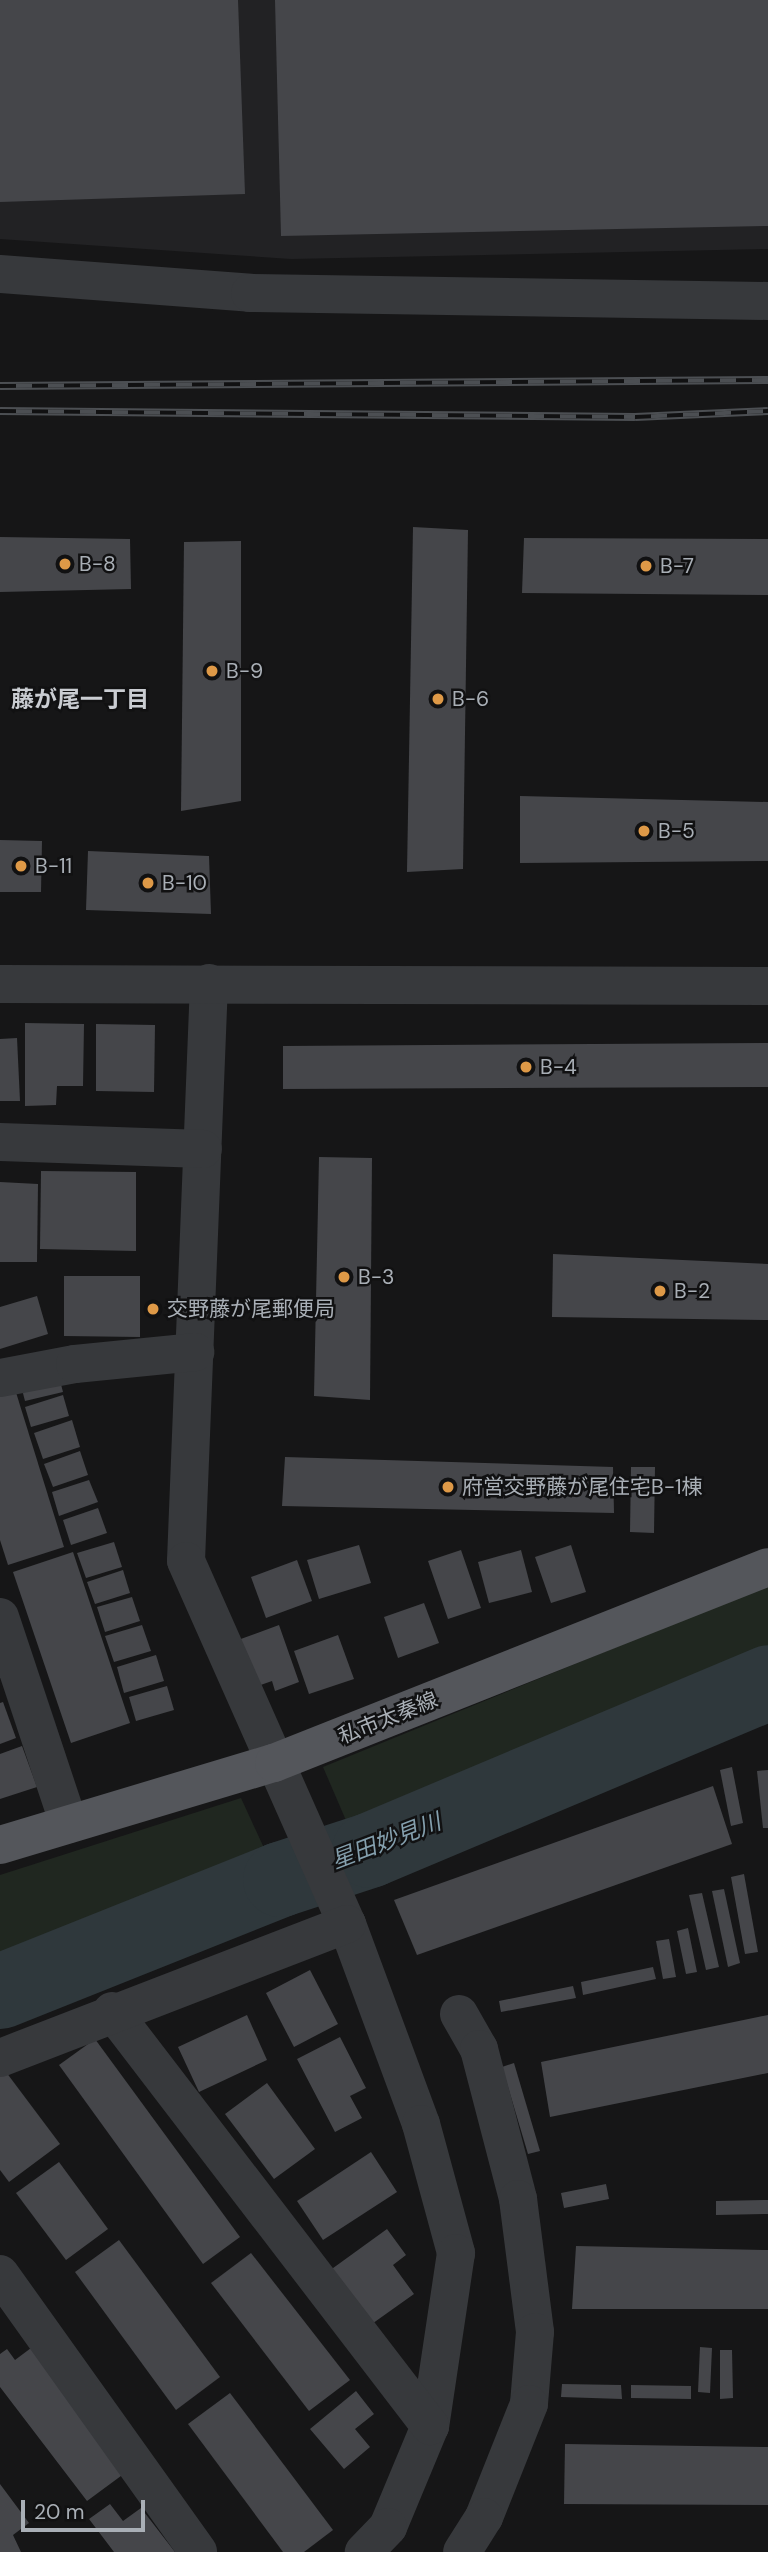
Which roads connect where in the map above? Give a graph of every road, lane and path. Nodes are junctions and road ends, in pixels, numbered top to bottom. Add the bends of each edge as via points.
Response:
1 (0, 274) edge
2 (768, 301) edge
3 (209, 983) junction
4 (0, 984) edge
5 (768, 986) edge
6 (0, 1142) edge
7 (203, 1149) junction
8 (195, 1352) junction
9 (0, 1378) edge
10 (768, 1567) edge
11 (0, 1617) edge
12 (274, 1763) junction
13 (69, 1824) junction
14 (0, 1845) edge
15 (347, 1924) junction
16 (112, 2011) junction
17 (459, 2014) dead end
18 (0, 2058) edge
19 (0, 2274) edge
20 (430, 2426) junction
21 (198, 2552) edge
22 (364, 2552) edge
23 (462, 2552) edge

1 - 2 street via 250,293
3 - 4 street
3 - 5 street
3 - 7 street
6 - 7 street
7 - 8 street
8 - 9 street via 75,1364
8 - 12 street via 186,1561
10 - 12 main road, 私市太秦線
11 - 13 street
12 - 13 main road, 私市太秦線
12 - 15 street
13 - 14 main road, 私市太秦線
15 - 16 street
15 - 20 street via 421,2124 456,2253
16 - 18 street
16 - 20 street
17 - 23 street via 479,2049 518,2199 535,2332 528,2404 484,2517
19 - 21 street
20 - 22 street via 388,2526

